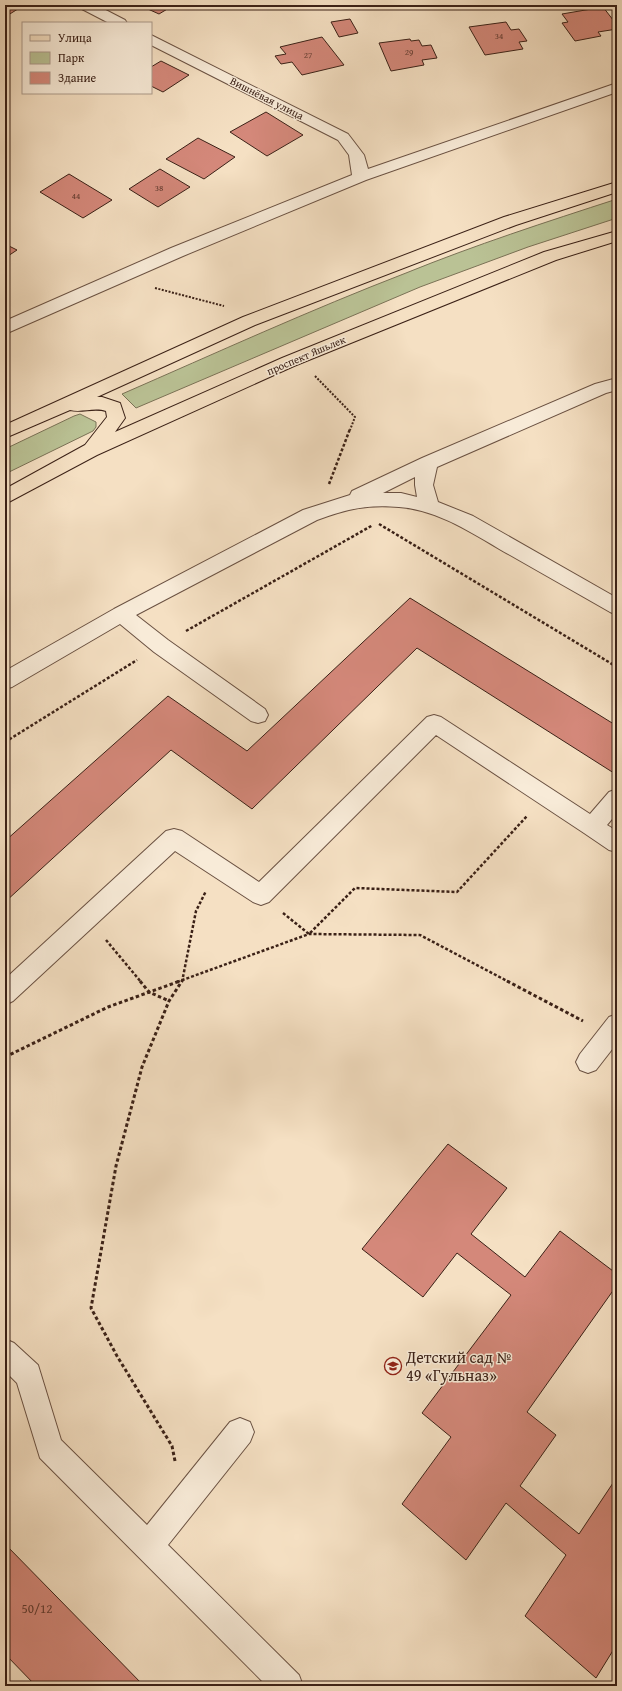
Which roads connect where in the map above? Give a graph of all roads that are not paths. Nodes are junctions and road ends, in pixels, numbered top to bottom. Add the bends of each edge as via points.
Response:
1 (85, 5) edge
2 (118, 22) edge
3 (152, 40) edge
4 (617, 87) edge
5 (360, 177) junction
6 (617, 187) edge
7 (617, 236) edge
8 (5, 328) edge
9 (617, 384) edge
10 (62, 406) junction
11 (5, 432) edge
12 (91, 450) junction
13 (429, 463) junction
14 (5, 497) edge
15 (345, 502) junction
16 (431, 507) junction
17 (617, 607) edge
18 (121, 614) junction
19 (5, 681) edge
20 (258, 715) dead end
21 (617, 798) edge
22 (592, 827) junction
23 (617, 844) edge
24 (5, 994) edge
25 (613, 1030) edge
26 (588, 1062) dead end
27 (5, 1352) edge
28 (240, 1432) dead end
29 (149, 1546) junction
30 (288, 1686) edge

1 - 2 street
3 - 5 street, Вишнёвая улица via 343,137 355,150 360,163
4 - 5 street
5 - 8 street via 176,252
6 - 10 main road via 510,221 249,321
7 - 12 main road, проспект Яшьлек via 550,256 288,362
9 - 13 street via 601,388
10 - 11 main road
10 - 12 main road via 102,403 114,407 116,418
12 - 14 main road, проспект Яшьлек
13 - 15 street
13 - 16 street via 423,480 424,493
15 - 16 street via 395,500
15 - 18 street via 310,515
16 - 17 street via 466,521
18 - 19 street
18 - 20 street via 161,646
21 - 22 street
22 - 23 street
22 - 24 street via 434,723 261,895 174,838
25 - 26 street
27 - 29 street via 28,1375 50,1448
28 - 29 street
29 - 30 street

